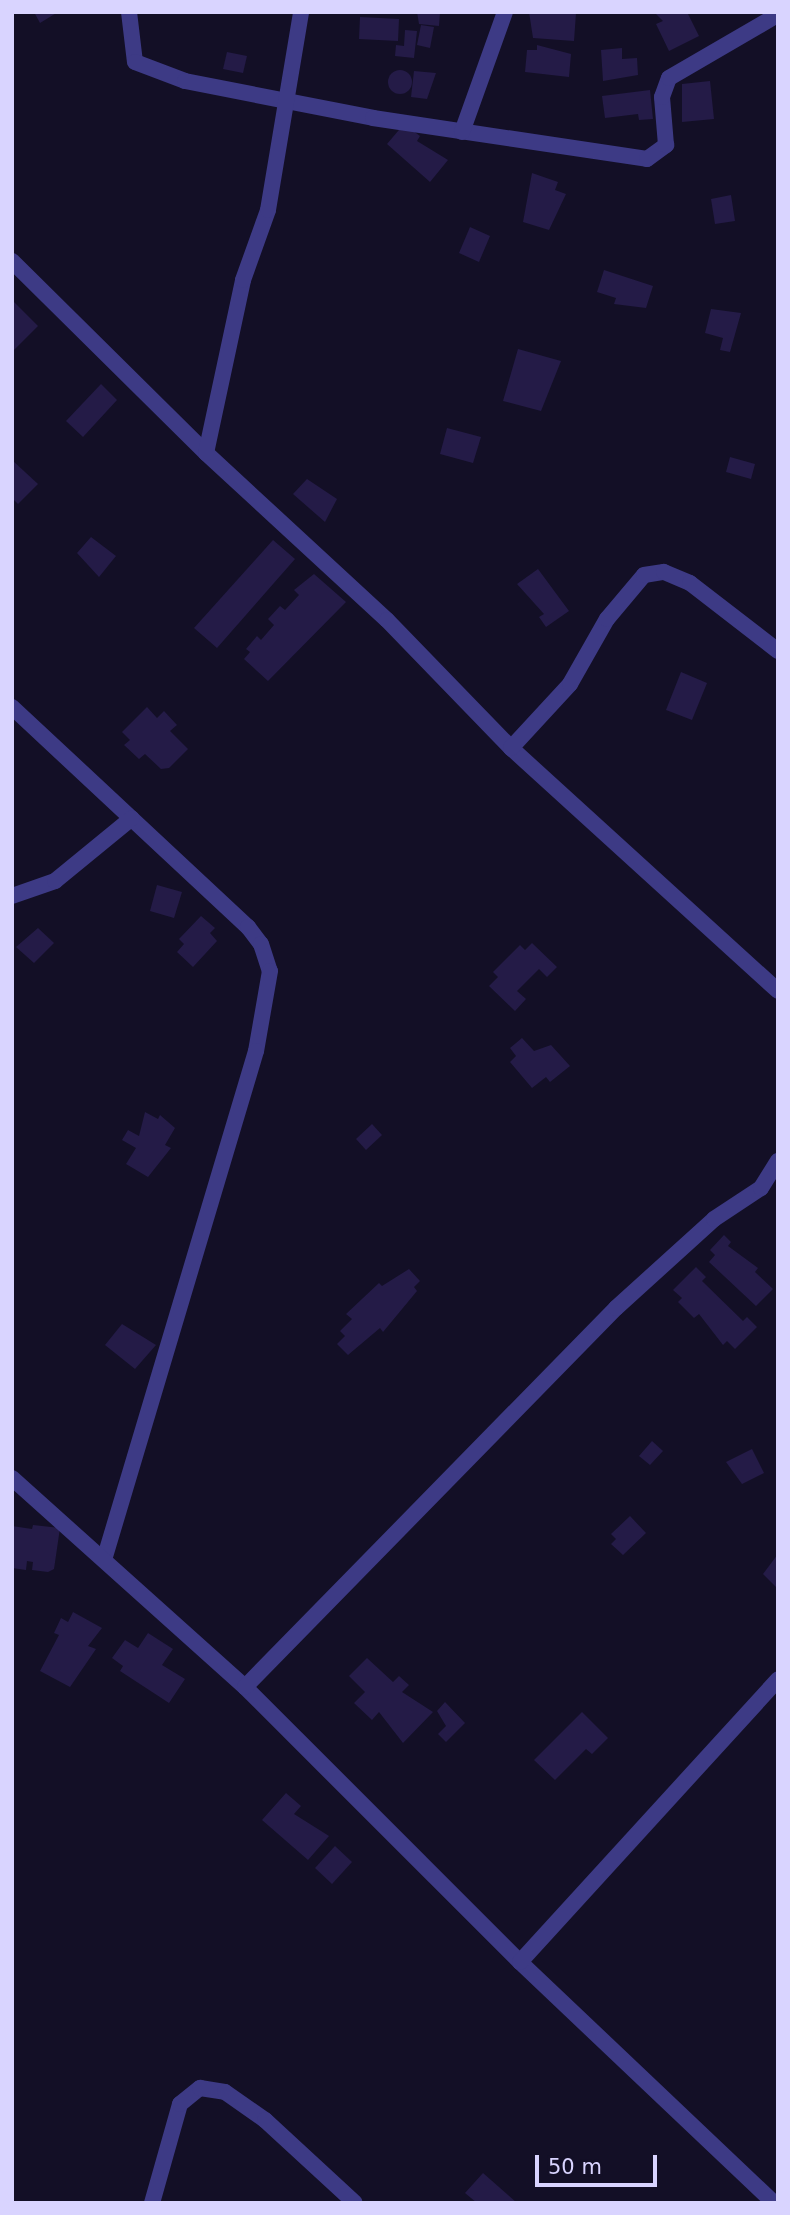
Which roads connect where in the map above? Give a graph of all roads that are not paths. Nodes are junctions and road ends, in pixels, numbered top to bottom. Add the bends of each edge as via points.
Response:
1 (129, 12) edge
2 (301, 12) edge
3 (505, 12) edge
4 (774, 17) dead end
5 (288, 100) junction
6 (462, 132) junction
7 (12, 261) edge
8 (205, 453) junction
9 (778, 651) edge
10 (12, 707) edge
11 (511, 748) junction
12 (132, 818) junction
13 (12, 896) edge
14 (778, 991) edge
15 (778, 1161) edge
16 (12, 1478) edge
17 (104, 1560) junction
18 (778, 1679) edge
19 (245, 1687) junction
20 (520, 1962) junction
21 (152, 2203) edge
22 (355, 2203) edge
23 (774, 2203) edge

1 - 5 street via 140,67
2 - 5 street
3 - 6 street
4 - 6 street via 669,79 662,97 666,145 647,159
5 - 6 street
5 - 8 street via 268,210 243,280
7 - 8 street
8 - 11 street via 387,620
9 - 11 street via 690,583 664,572 644,575 607,619 570,684
10 - 12 street
11 - 14 street
12 - 13 street via 55,881
12 - 17 street via 255,935 268,957 270,992
15 - 19 street via 761,1188 693,1236 616,1308
16 - 17 street
17 - 19 street
18 - 20 street
19 - 20 street
20 - 23 street
21 - 22 street via 180,2104 200,2088 225,2092 265,2120

